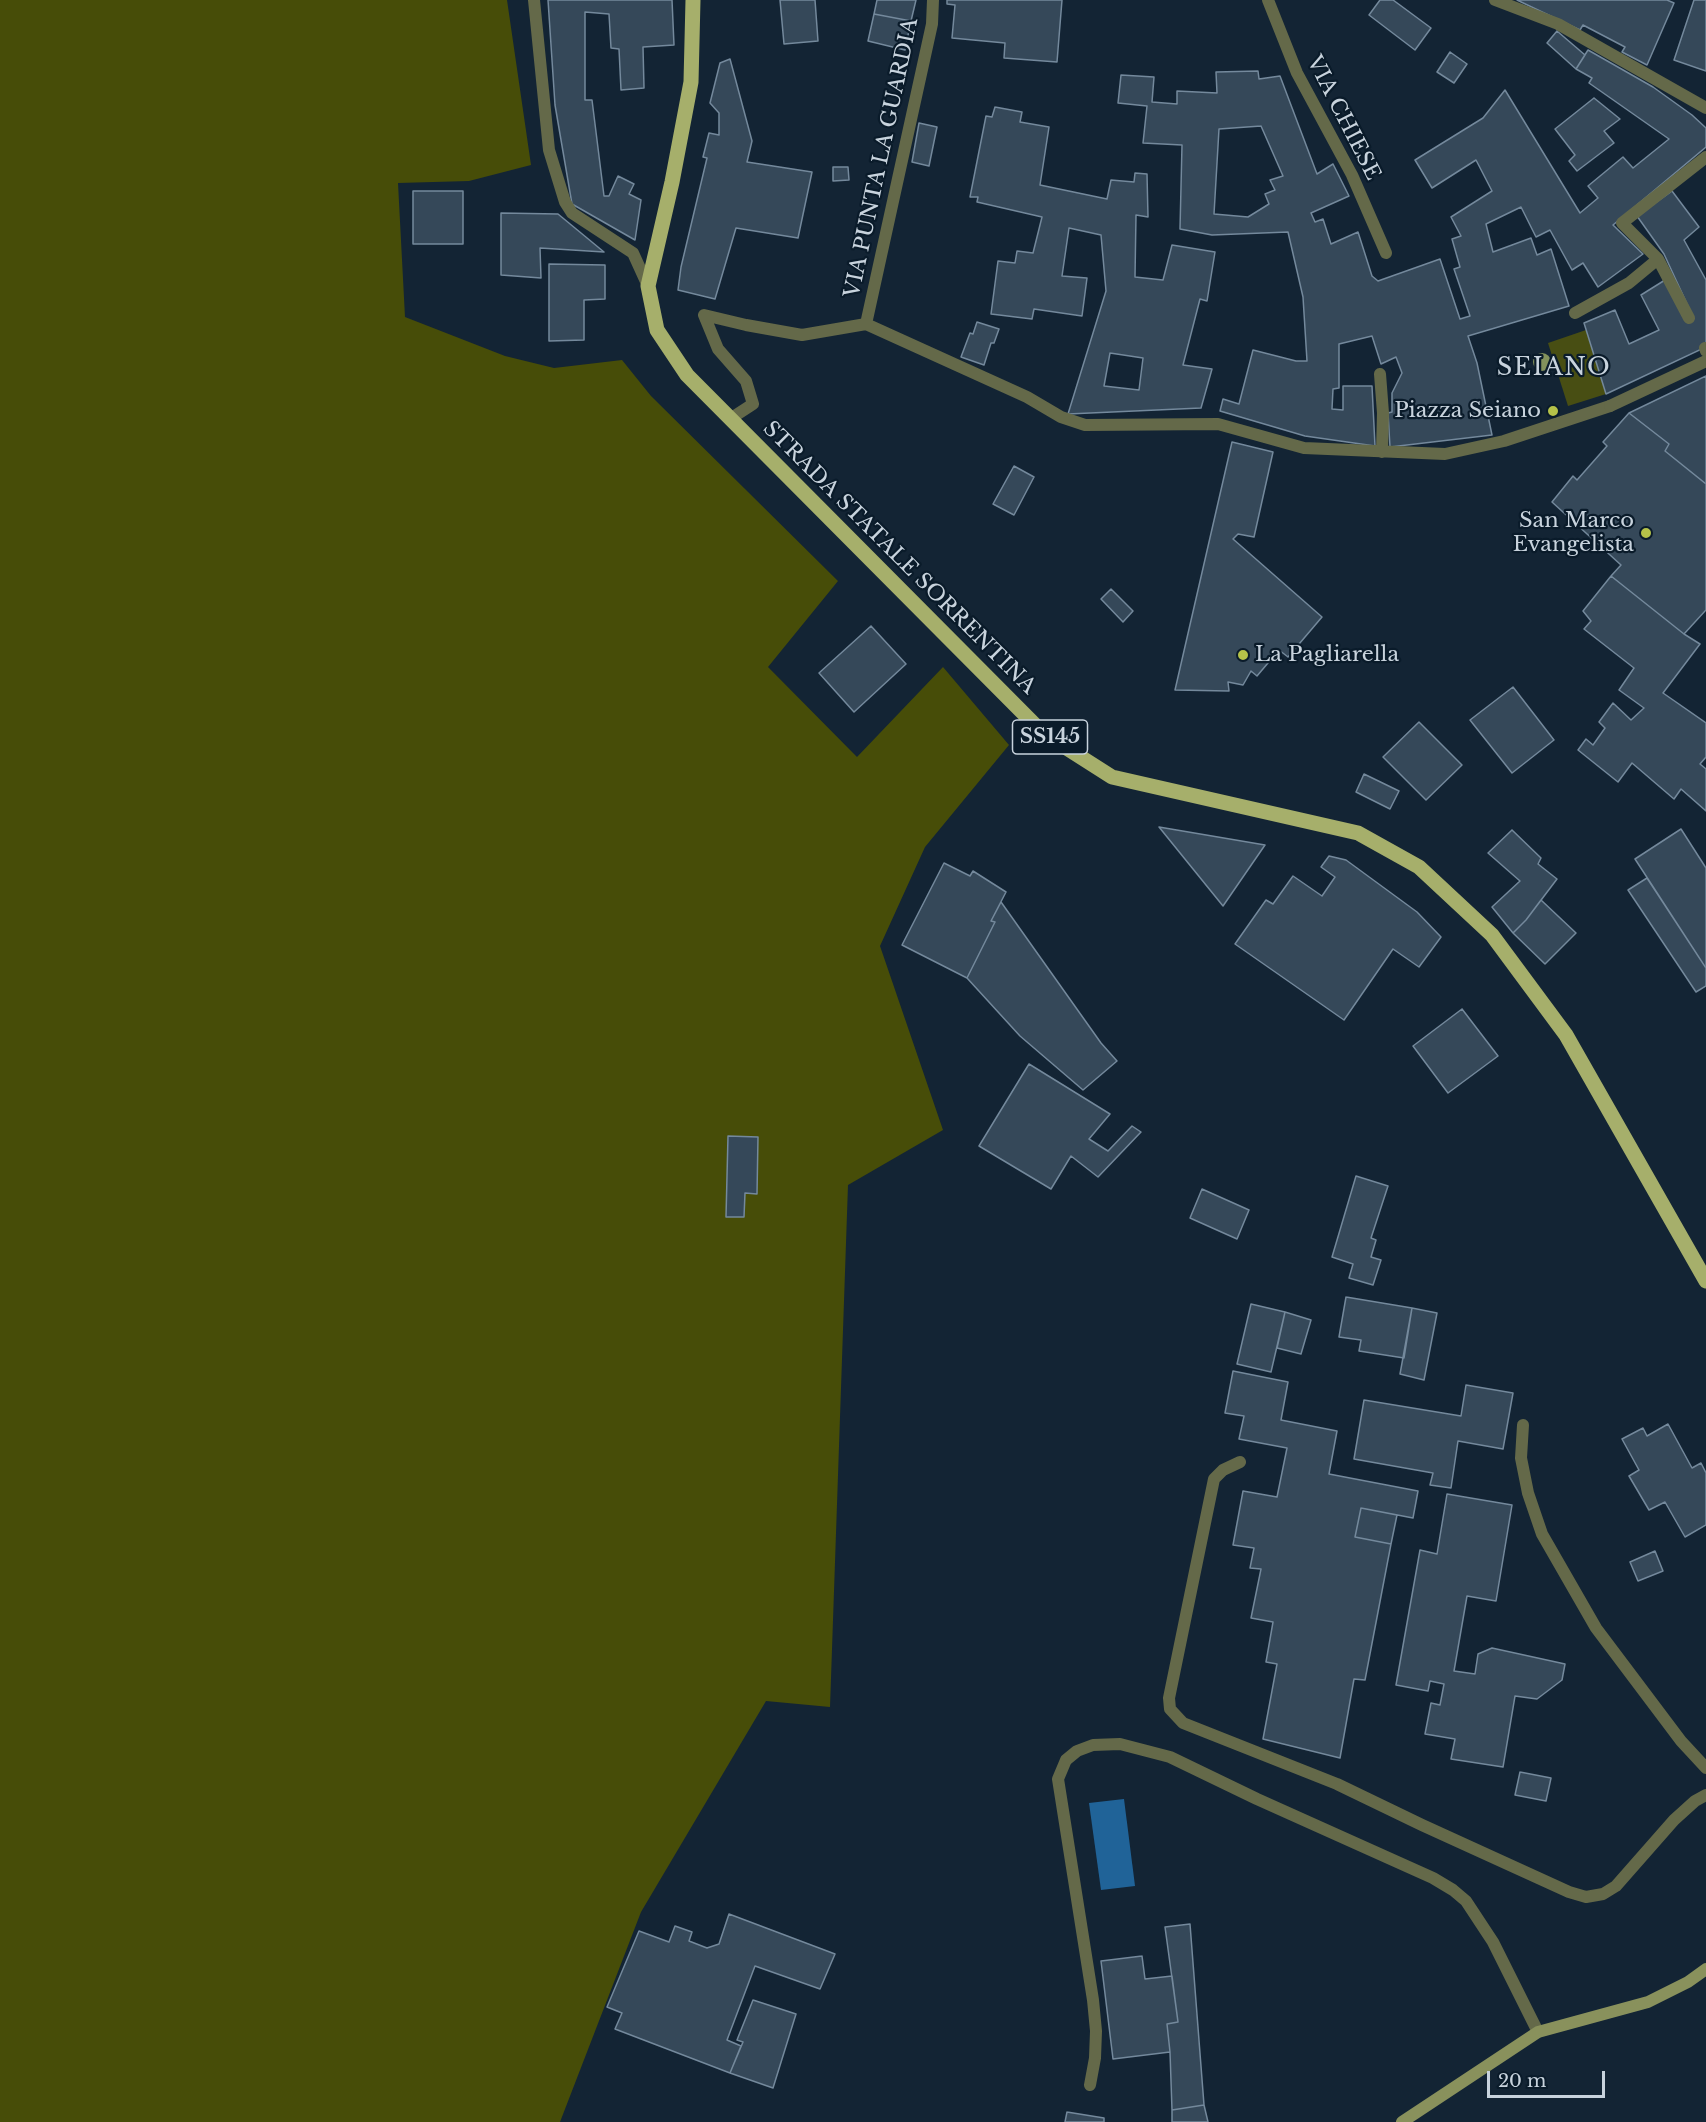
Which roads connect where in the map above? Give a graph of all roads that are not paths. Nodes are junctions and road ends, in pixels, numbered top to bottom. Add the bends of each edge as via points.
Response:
1 (534, 0) edge
2 (693, 0) edge
3 (933, 0) edge
4 (1268, 0) edge
5 (1495, 0) edge
6 (1706, 108) edge
7 (1706, 157) edge
8 (1386, 253) dead end
9 (1658, 259) junction
10 (648, 286) junction
11 (1575, 313) dead end
12 (1689, 318) dead end
13 (866, 324) junction
14 (1706, 361) edge
15 (1380, 374) dead end
16 (730, 419) junction
17 (1382, 452) junction
18 (1706, 1281) edge
19 (1523, 1425) dead end
20 (1240, 1462) dead end
21 (1706, 1768) edge
22 (1706, 1795) edge
23 (1706, 1969) edge
24 (1538, 2032) junction
25 (1090, 2085) dead end
26 (1402, 2122) edge

1 - 10 street via 549,150 565,202 572,213 633,253
2 - 10 main road, STRADA STATALE SORRENTINA / SS145 via 691,82
3 - 13 street, VIA PUNTA LA GUARDIA via 932,24
4 - 8 street, VIA CHIESE via 1297,73 1352,175
5 - 6 street via 1558,24
7 - 9 street via 1622,223
9 - 11 street via 1629,283
9 - 12 street
10 - 16 main road, STRADA STATALE SORRENTINA / SS145 via 657,330 687,375
13 - 16 street via 802,335 704,315 718,349 746,381 753,404
13 - 17 street via 1085,425 1218,424 1304,448
14 - 17 street via 1610,406 1497,443 1445,454
15 - 17 street
16 - 18 main road, STRADA STATALE SORRENTINA / SS145 via 1043,733 1112,777 1358,833 1419,867 1492,935 1566,1035
19 - 21 street via 1521,1458 1542,1534 1596,1628
20 - 22 street via 1222,1470 1214,1479 1169,1698 1170,1709 1183,1723 1337,1784 1586,1897 1603,1894 1616,1886 1674,1820
23 - 24 street via 1648,2002
24 - 25 street via 1493,1942 1466,1901 1453,1890 1170,1757 1120,1744 1093,1744 1066,1760 1058,1779 1093,2000 1096,2031
24 - 26 street

